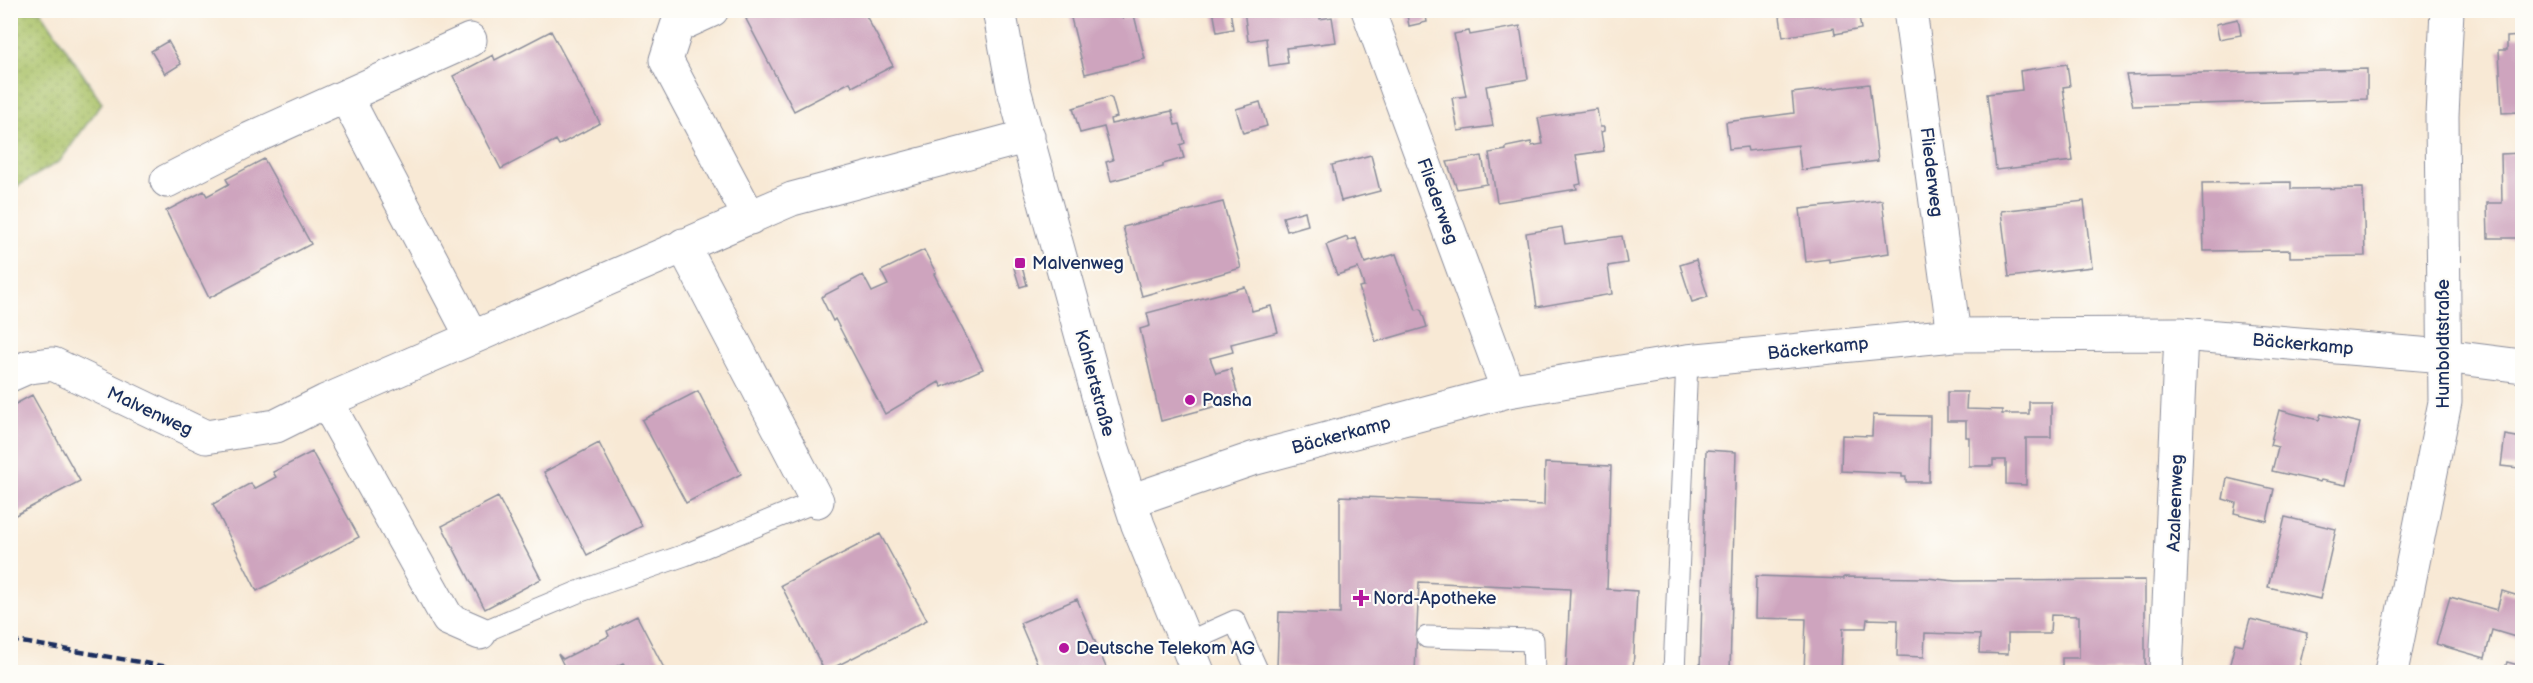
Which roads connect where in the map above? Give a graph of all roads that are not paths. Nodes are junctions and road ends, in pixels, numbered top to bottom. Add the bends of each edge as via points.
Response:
1 (712, 10) edge
2 (977, 10) edge
3 (999, 10) edge
4 (1368, 10) edge
5 (1910, 10) edge
6 (2447, 10) edge
7 (470, 40) dead end
8 (1014, 86) junction
9 (346, 97) junction
10 (1028, 136) junction
11 (167, 181) dead end
12 (750, 218) junction
13 (683, 245) junction
14 (2181, 334) junction
15 (1954, 335) junction
16 (472, 337) junction
17 (2444, 356) junction
18 (1687, 361) junction
19 (2523, 366) edge
20 (10, 375) edge
21 (1508, 391) junction
22 (326, 401) junction
23 (817, 501) joint
24 (1130, 501) junction
25 (480, 633) joint
26 (1427, 638) dead end
27 (1192, 658) edge
28 (1258, 672) edge
29 (1534, 672) edge
30 (1674, 672) edge
31 (2166, 672) edge
32 (2391, 672) edge

1 - 12 street via 677,26 666,60
2 - 8 street, Kahlertstraße
3 - 8 street, Kahlertstraße
4 - 21 street, Fliederweg
5 - 15 street, Fliederweg
6 - 17 street, Humboldtstraße via 2442,116
7 - 9 street
8 - 10 street, Kahlertstraße
9 - 11 street
9 - 16 street
10 - 12 street, Malvenweg via 792,199
10 - 24 street, Kahlertstraße
12 - 13 street, Malvenweg
13 - 16 street, Malvenweg
13 - 23 street
14 - 15 street, Bäckerkamp
14 - 17 street, Bäckerkamp
14 - 31 street, Azaleenweg
15 - 18 street, Bäckerkamp
16 - 22 street, Malvenweg
17 - 19 street, Bäckerkamp
17 - 32 street, Humboldtstraße via 2445,402
18 - 21 street, Bäckerkamp
18 - 30 lane
20 - 22 street, Malvenweg via 28,367 53,364 206,437 276,426
21 - 24 street, Bäckerkamp via 1252,459
22 - 25 street via 448,619
23 - 25 lane
24 - 27 street, Kahlertstraße
26 - 29 lane via 1533,640
27 - 28 lane via 1235,621

